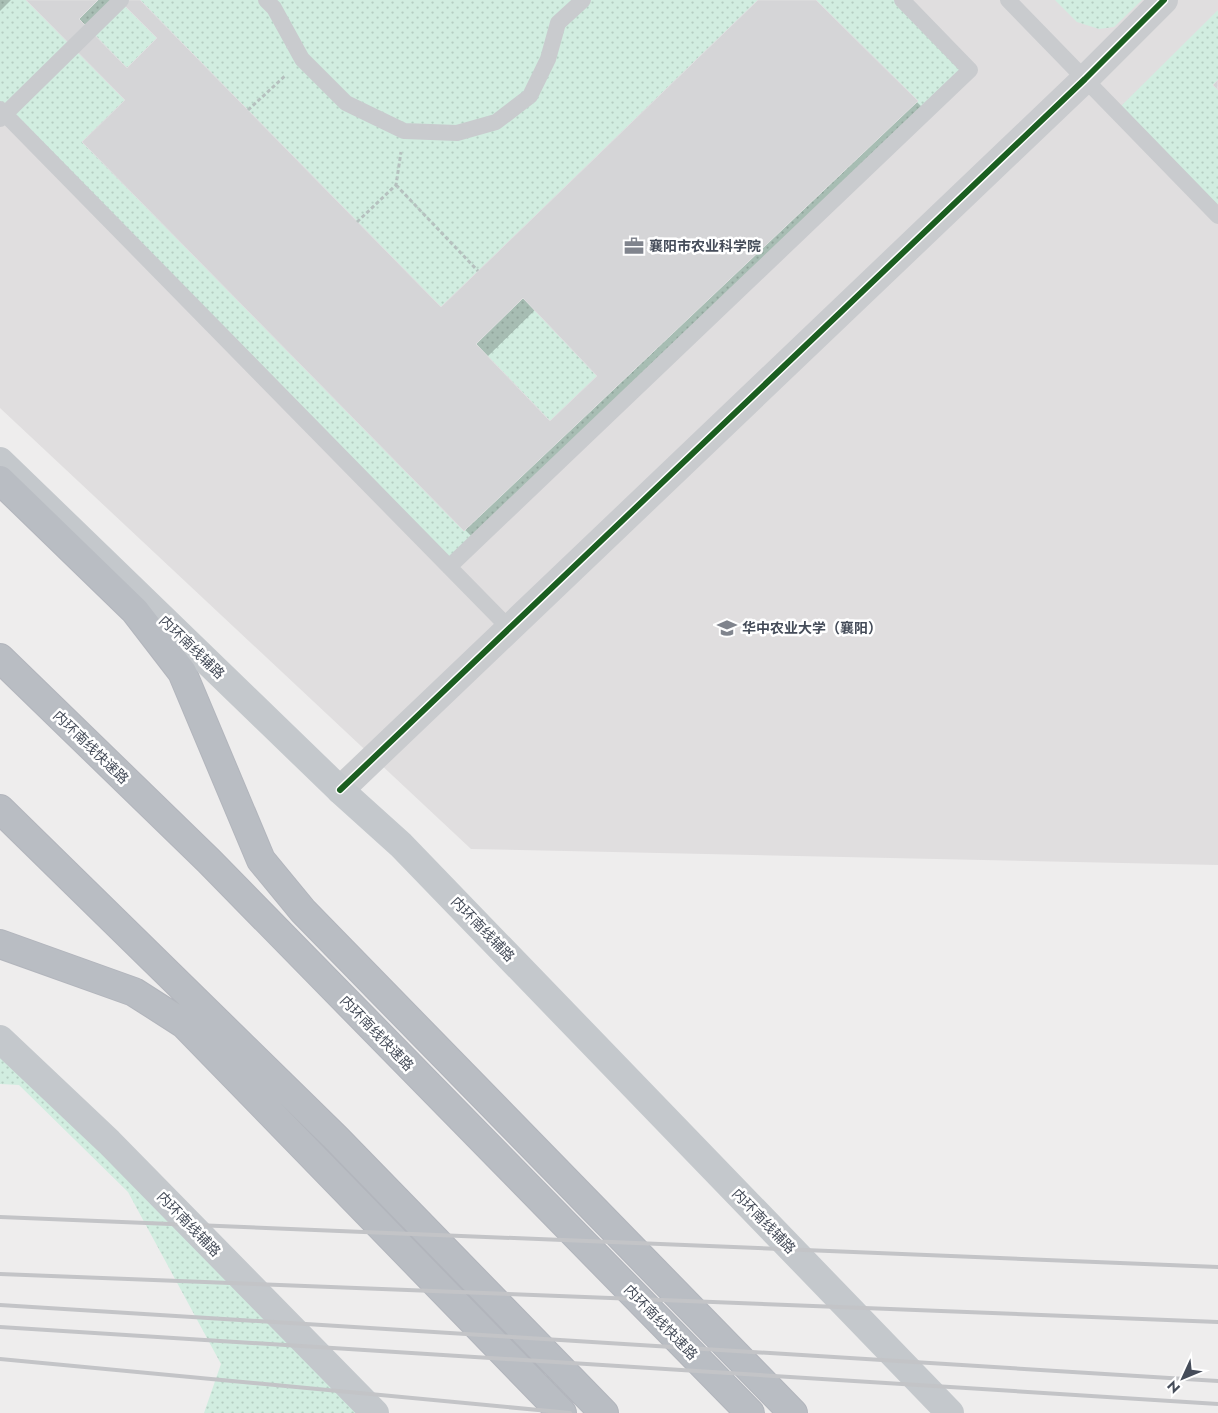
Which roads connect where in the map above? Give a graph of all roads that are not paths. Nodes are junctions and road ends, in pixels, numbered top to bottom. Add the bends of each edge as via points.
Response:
1 (121, 0) edge
2 (266, 0) edge
3 (583, 0) edge
4 (902, 0) edge
5 (1008, 0) edge
6 (1164, 0) edge
7 (1085, 79) junction
8 (2, 114) edge
9 (1218, 216) edge
10 (0, 461) edge
11 (0, 480) edge
12 (449, 567) junction
13 (509, 628) junction
14 (0, 658) edge
15 (340, 790) junction
16 (0, 809) edge
17 (0, 944) edge
18 (0, 1039) edge
19 (375, 1413) edge
20 (562, 1413) edge
21 (604, 1413) edge
22 (750, 1413) edge
23 (793, 1413) edge
24 (950, 1413) edge

1 - 8 lane
2 - 3 lane via 274,8 302,59 346,103 404,132 457,133 496,122 530,96 548,59 558,23
4 - 12 lane via 970,70
5 - 7 lane
6 - 7 street
7 - 9 lane
7 - 13 street
8 - 12 lane
10 - 15 main road, 内环南线辅路
11 - 23 highway via 135,611 182,672 261,860 303,911
12 - 13 lane
13 - 15 street
14 - 22 highway, 内环南线快速路 via 216,868
15 - 24 main road, 内环南线辅路 via 401,845
16 - 21 highway via 336,1138
17 - 20 highway via 134,992 184,1024
18 - 19 main road, 内环南线辅路 via 109,1142

